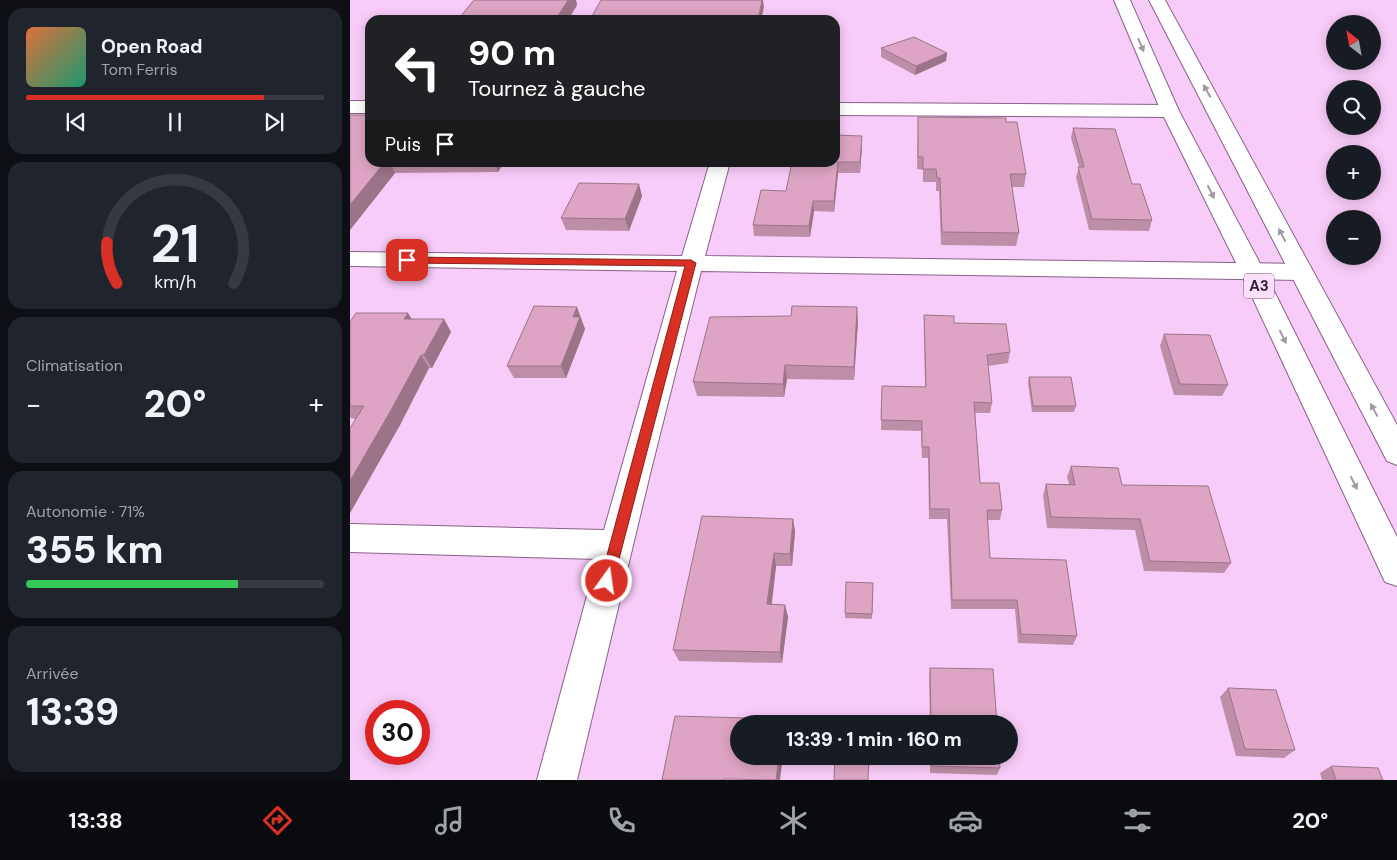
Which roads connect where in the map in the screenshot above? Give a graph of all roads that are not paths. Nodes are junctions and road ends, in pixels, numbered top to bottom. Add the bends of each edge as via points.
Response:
1 (1122, 0) edge
2 (1157, 0) edge
3 (350, 107) edge
4 (365, 107) edge
5 (840, 108) edge
6 (1170, 111) junction
7 (719, 167) edge
8 (350, 259) edge
9 (691, 263) junction
10 (1252, 272) junction
11 (1301, 272) junction
12 (1397, 453) edge
13 (350, 538) edge
14 (616, 545) junction
15 (1397, 571) edge
16 (557, 780) edge

1 -> 6 main road, A3
11 -> 2 main road
3 - 4 main road
5 - 6 main road
6 -> 10 main road, A3
7 - 9 main road
8 - 9 main road
9 - 10 main road
9 - 14 main road
10 - 11 main road
10 -> 15 main road, A3
12 -> 11 main road
13 - 14 main road
14 - 16 main road

